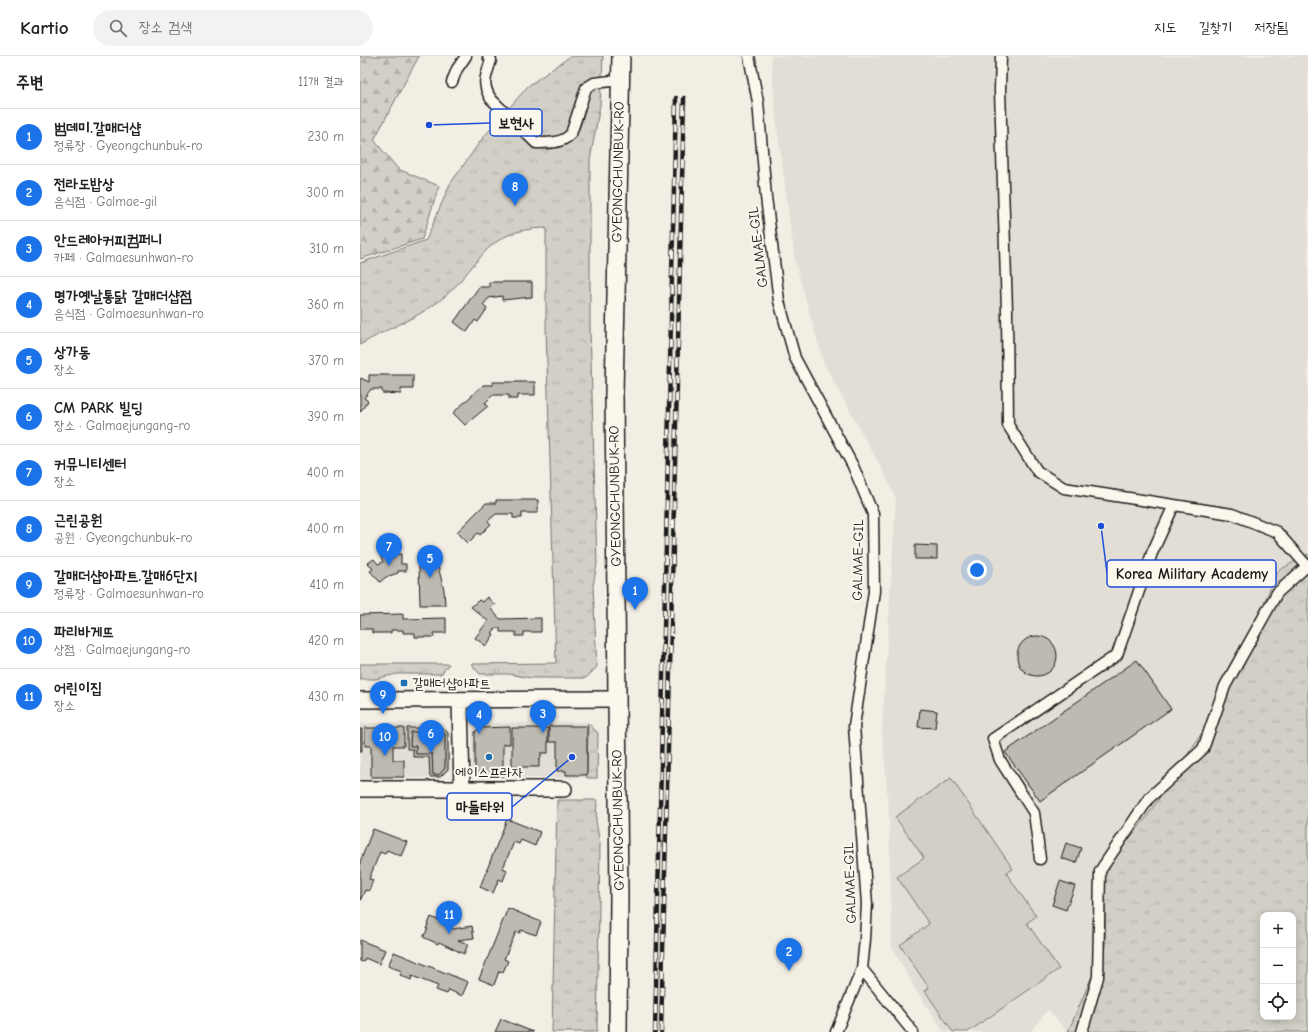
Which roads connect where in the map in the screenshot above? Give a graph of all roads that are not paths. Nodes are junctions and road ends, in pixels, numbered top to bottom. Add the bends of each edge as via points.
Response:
1 (466, 56) edge
2 (488, 56) edge
3 (621, 56) edge
4 (749, 56) edge
5 (1001, 56) edge
6 (620, 80) junction
7 (452, 82) dead end
8 (1174, 505) junction
9 (1307, 566) edge
10 (617, 699) junction
11 (360, 700) edge
12 (460, 700) junction
13 (360, 789) edge
14 (564, 789) dead end
15 (462, 790) junction
16 (1040, 859) dead end
17 (862, 969) junction
18 (618, 1032) edge
19 (836, 1032) edge
20 (913, 1032) edge
21 (1082, 1032) edge

1 - 7 street
2 - 6 street, GYEONGCHUNBUK-RO via 491,60 484,77 486,91 536,143 565,140 571,134 586,88 594,83
3 - 6 main road, GYEONGCHUNBUK-RO
4 - 17 street, GALMAE-GIL via 758,102 766,197 779,301 795,358 853,466 873,514 874,591 854,726 867,904
5 - 8 street via 1008,425 1037,471 1064,488
6 - 10 main road, GYEONGCHUNBUK-RO via 614,394
8 - 9 street via 1232,514 1277,532
8 - 16 street via 1152,553 1117,655 993,739 1000,760 1034,813
9 - 21 street via 1277,593 1224,686 1203,749 1149,798 1100,871 1098,977
10 - 12 street
10 - 18 main road, GYEONGCHUNBUK-RO
11 - 12 street
12 - 15 street
13 - 15 street
14 - 15 street
17 - 19 street, GALMAE-GIL
17 - 20 street

